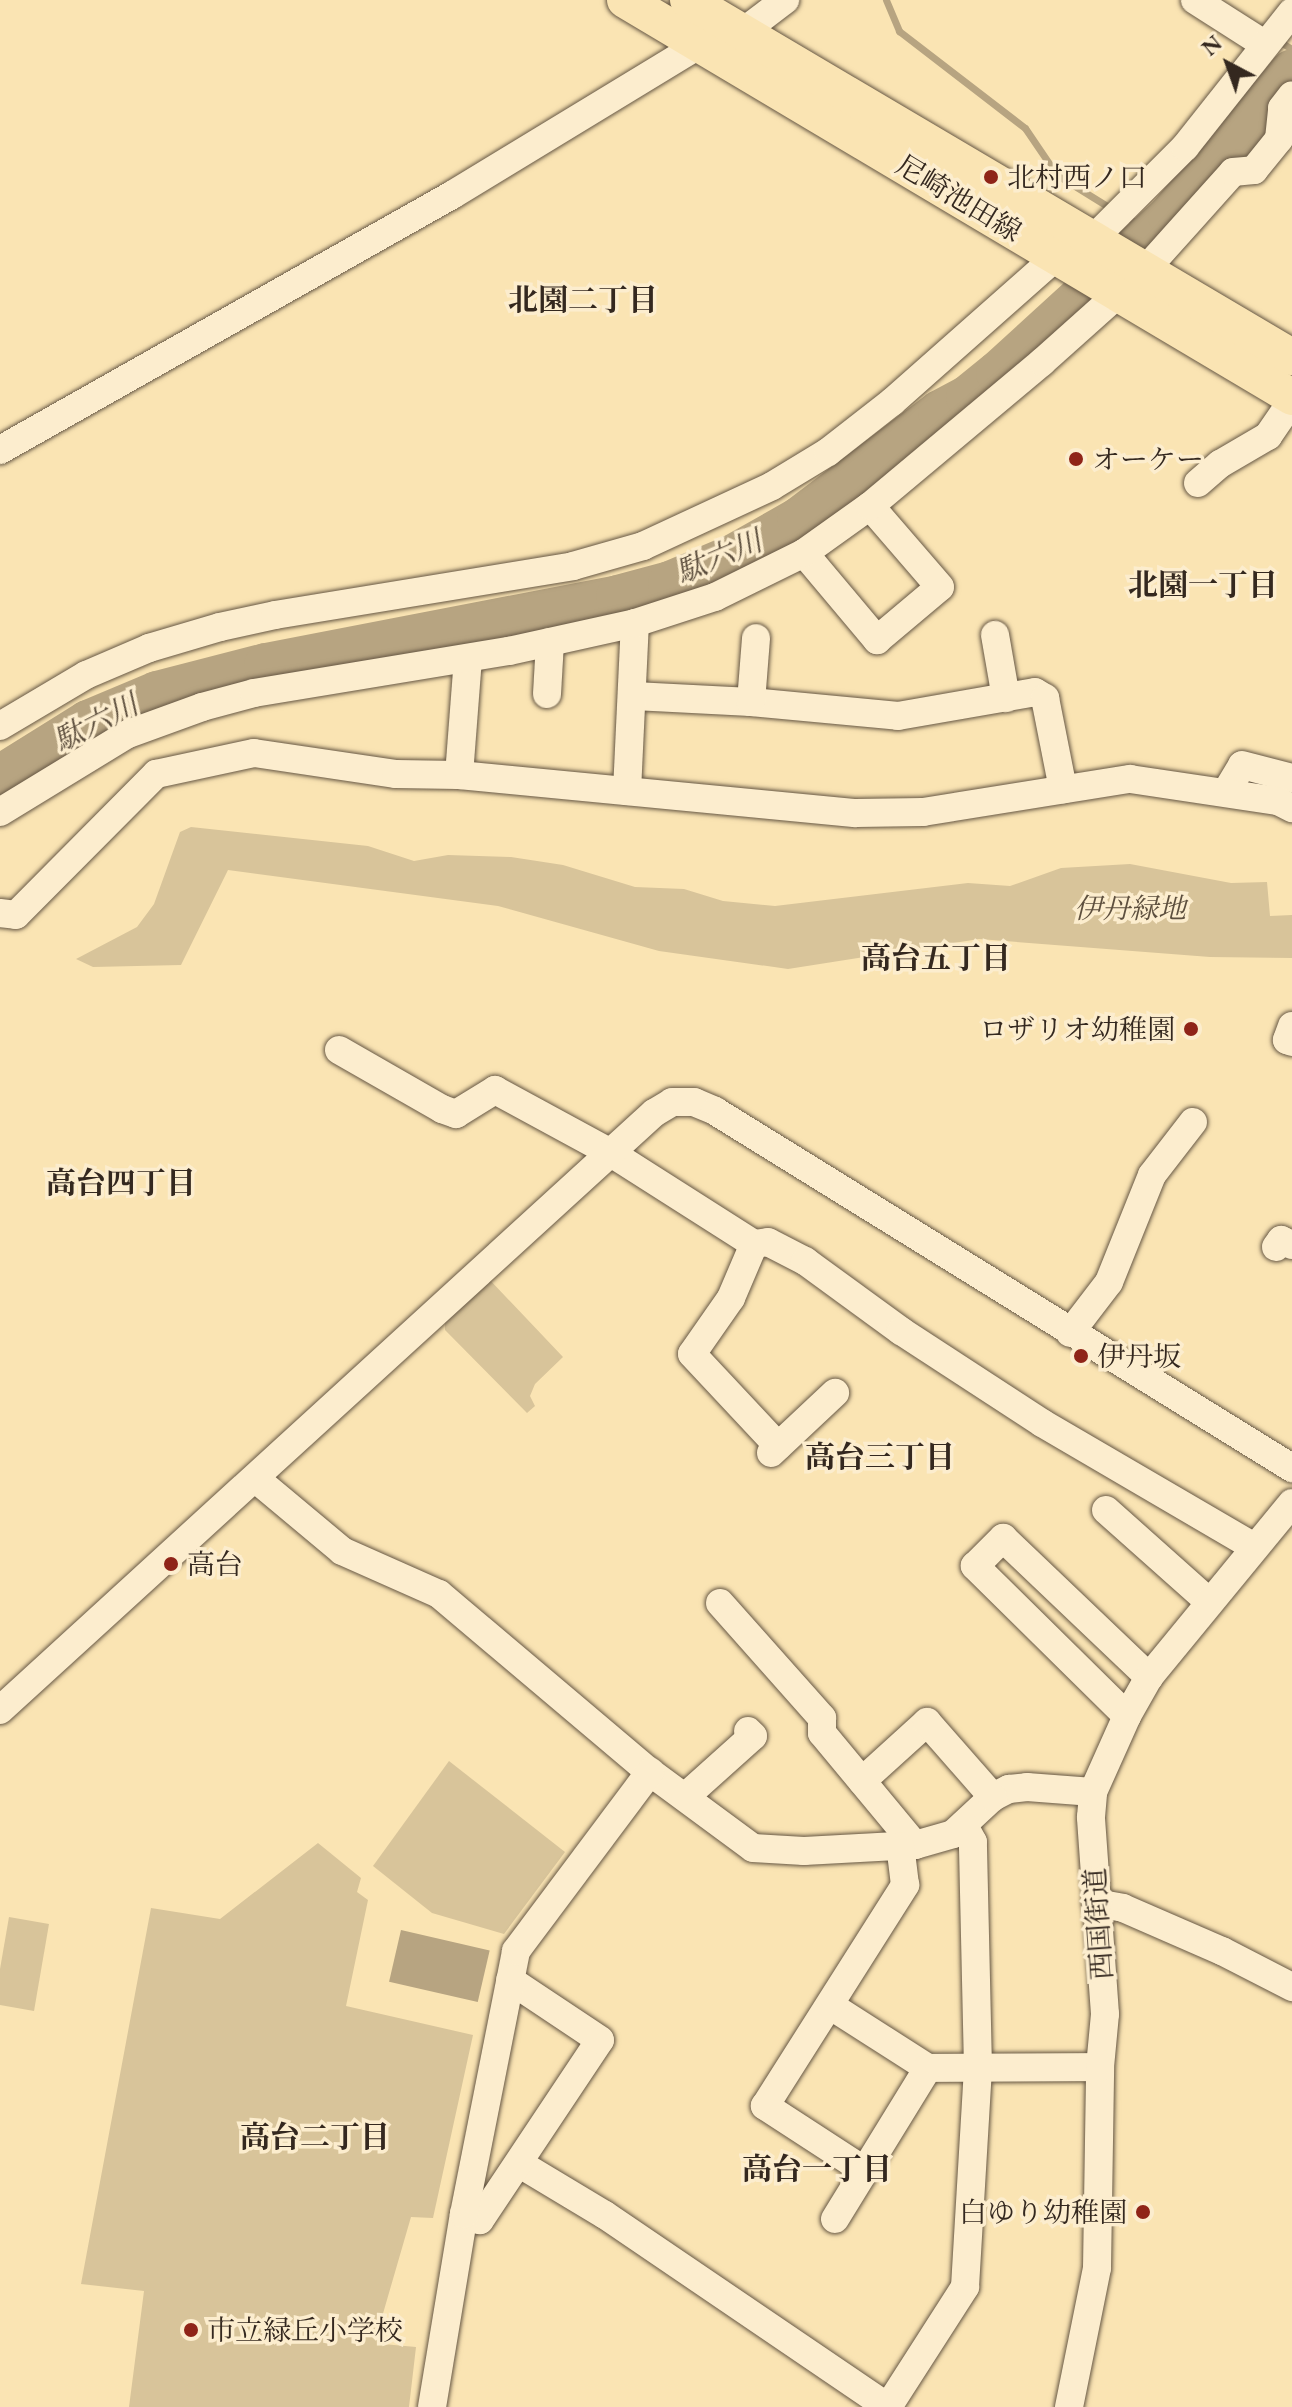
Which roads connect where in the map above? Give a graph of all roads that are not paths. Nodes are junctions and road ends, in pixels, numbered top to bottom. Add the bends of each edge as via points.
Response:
1 (625, 0) edge
2 (688, 0) edge
3 (785, 0) edge
4 (1195, 0) edge
5 (1292, 12) edge
6 (743, 32) junction
7 (700, 44) junction
8 (1264, 44) junction
9 (1292, 95) edge
10 (1094, 238) junction
11 (1056, 257) junction
12 (1146, 269) junction
13 (1119, 294) junction
14 (1292, 357) edge
15 (1292, 399) edge
16 (0, 450) edge
17 (1198, 483) dead end
18 (870, 506) junction
19 (804, 553) junction
20 (635, 623) junction
21 (995, 635) dead end
22 (756, 638) dead end
23 (550, 642) junction
24 (468, 658) junction
25 (547, 694) dead end
26 (634, 696) junction
27 (1006, 698) junction
28 (751, 702) junction
29 (0, 726) edge
30 (459, 775) junction
31 (1292, 778) edge
32 (1063, 789) junction
33 (627, 791) junction
34 (1226, 792) junction
35 (1292, 808) edge
36 (0, 812) edge
37 (0, 913) edge
38 (1292, 1026) edge
39 (1292, 1042) edge
40 (339, 1050) dead end
41 (1193, 1122) dead end
42 (611, 1153) junction
43 (754, 1244) junction
44 (1070, 1333) junction
45 (835, 1393) dead end
46 (1292, 1468) edge
47 (256, 1479) junction
48 (1292, 1503) edge
49 (1106, 1510) dead end
50 (1254, 1547) junction
51 (1208, 1601) junction
52 (720, 1603) dead end
53 (1149, 1677) junction
54 (0, 1710) edge
55 (1127, 1716) junction
56 (752, 1736) dead end
57 (650, 1772) junction
58 (862, 1781) junction
59 (1093, 1792) junction
60 (685, 1797) junction
61 (993, 1797) junction
62 (964, 1826) junction
63 (908, 1845) junction
64 (1096, 1903) junction
65 (510, 1980) junction
66 (1292, 1987) edge
67 (831, 2006) junction
68 (1100, 2067) junction
69 (928, 2068) junction
70 (978, 2068) junction
71 (520, 2164) junction
72 (862, 2169) junction
73 (464, 2214) junction
74 (835, 2219) dead end
75 (432, 2407) edge
76 (887, 2407) edge
77 (1069, 2407) edge

1 - 7 main road, 尼崎池田線
2 - 6 main road, 尼崎池田線
3 - 6 street
4 - 8 street
5 - 8 street
6 - 7 street
6 - 10 main road, 尼崎池田線
7 - 11 main road, 尼崎池田線
7 - 16 street via 452,195
8 - 10 street via 1185,147
9 - 12 street via 1282,108 1279,139 1254,170 1233,172
10 - 11 street
10 - 12 main road, 尼崎池田線
11 - 13 main road, 尼崎池田線
11 - 29 street via 828,452 708,519 643,546 573,566 220,627 149,648 86,675
12 - 13 street
12 - 14 main road, 尼崎池田線
13 - 15 main road, 尼崎池田線
13 - 18 street
15 - 17 street via 1268,436
18 - 19 street
18 - 19 street via 940,587 881,644
19 - 20 street via 715,597
20 - 23 street
20 - 26 street
21 - 27 street
22 - 28 street
23 - 24 street
23 - 25 street
24 - 30 street
24 - 36 street via 254,693 202,707 128,734
26 - 28 street
26 - 33 street
27 - 28 street via 898,716
27 - 32 street via 1035,692 1045,698
30 - 33 street
30 - 37 street via 396,774 254,753 156,774 16,915
31 - 34 street via 1242,765
32 - 33 street via 923,812 856,813
32 - 34 street via 1130,779
34 - 35 street
38 - 39 street via 1287,1040
40 - 42 street via 442,1109 456,1114 495,1090
41 - 44 street via 1152,1175 1109,1282
42 - 43 street
42 - 44 street via 665,1105 699,1103
42 - 47 street
43 - 45 street via 731,1298 684,1361 774,1450
43 - 50 street via 768,1242 805,1261 1042,1423
44 - 46 street
47 - 54 street
47 - 57 street via 342,1551 439,1594
48 - 50 street, 西国街道
49 - 51 street
50 - 51 street, 西国街道
51 - 53 street, 西国街道
52 - 58 street via 822,1718 822,1733
53 - 55 street, 西国街道
53 - 55 street via 1003,1538 975,1566
55 - 59 street, 西国街道
56 - 60 street
57 - 60 street
57 - 65 street via 516,1951
58 - 61 street via 927,1722
58 - 63 street
59 - 61 street via 1020,1786
59 - 64 street, 西国街道
60 - 63 street via 753,1848
61 - 62 street
62 - 63 street via 940,1839
62 - 70 street via 973,1842
63 - 67 street via 905,1885
64 - 66 street via 1123,1908
64 - 68 street, 西国街道 via 1105,2014
65 - 71 street via 600,2040
65 - 73 street
67 - 69 street
67 - 72 street via 765,2106
68 - 70 street
68 - 77 street, 西国街道 via 1097,2268
69 - 70 street
69 - 72 street
70 - 76 street via 965,2287
71 - 73 street via 480,2220
71 - 76 street via 605,2215
72 - 74 street
73 - 75 street

